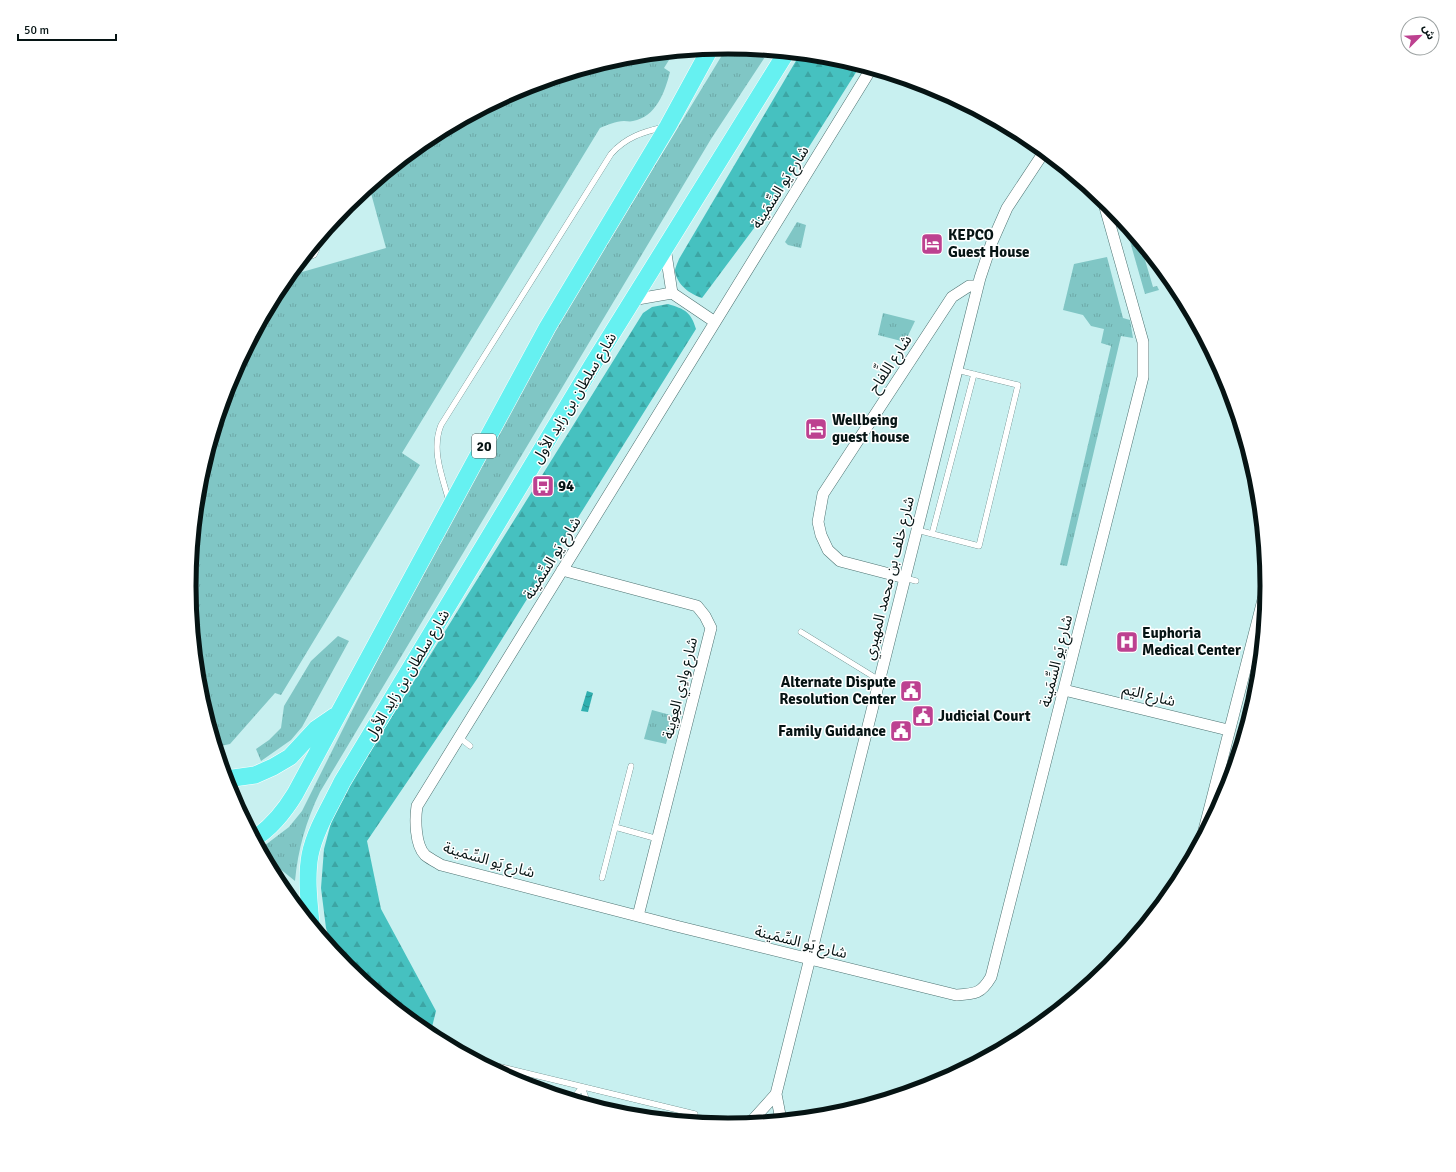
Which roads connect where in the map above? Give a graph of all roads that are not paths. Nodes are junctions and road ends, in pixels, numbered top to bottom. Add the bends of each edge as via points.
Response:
1 (707, 55) edge
2 (783, 57) edge
3 (869, 73) edge
4 (668, 126) junction
5 (1041, 156) edge
6 (1107, 213) edge
7 (665, 247) junction
8 (317, 249) edge
9 (311, 256) edge
10 (978, 286) junction
11 (672, 293) junction
12 (632, 300) junction
13 (715, 322) junction
14 (957, 370) junction
15 (974, 374) junction
16 (450, 509) junction
17 (917, 530) junction
18 (932, 534) junction
19 (562, 570) junction
20 (905, 578) junction
21 (916, 581) dead end
22 (1259, 613) edge
23 (801, 632) dead end
24 (885, 681) junction
25 (1064, 690) junction
26 (339, 713) junction
27 (1228, 730) junction
28 (459, 737) junction
29 (470, 746) dead end
30 (631, 766) dead end
31 (232, 778) edge
32 (1207, 817) edge
33 (615, 827) junction
34 (258, 835) edge
35 (658, 838) junction
36 (602, 878) dead end
37 (311, 916) edge
38 (638, 916) junction
39 (810, 959) junction
40 (501, 1067) edge
41 (582, 1087) junction
42 (776, 1094) junction
43 (576, 1096) edge
44 (586, 1099) edge
45 (695, 1114) dead end
46 (780, 1115) edge
47 (755, 1117) edge

1 - 4 main road, 20
2 - 7 main road, شارع سلطان بن زايد الأول
3 - 13 street, شارع يَو السِّمَينة
4 - 16 main road, 20 via 548,328
4 - 16 lane via 632,136 611,154 441,425 437,439 437,454
5 - 10 street, شارع خلف بن محمد المهيري via 1006,208
6 - 25 street, شارع يَو السِّمَينة via 1143,342 1142,377
7 - 11 street
7 - 12 main road, شارع سلطان بن زايد الأول
8 - 9 lane
10 - 14 street, شارع خلف بن محمد المهيري
10 - 20 street, شارع اللِّفاح via 968,286 952,297 823,494 818,522 828,550 840,561
11 - 12 street
11 - 13 street
12 - 37 main road, شارع سلطان بن زايد الأول via 342,782 310,855
13 - 19 street, شارع يَو السِّمَينة
14 - 15 lane
14 - 17 street, شارع خلف بن محمد المهيري
15 - 18 lane
15 - 18 lane via 1018,385 978,546
16 - 26 main road, 20
17 - 18 lane
17 - 20 street, شارع خلف بن محمد المهيري
19 - 28 street, شارع يَو السِّمَينة
19 - 35 street, شارع وادِي العِوَينة via 697,606 711,628
20 - 21 lane
20 - 24 street, شارع خلف بن محمد المهيري
22 - 27 street
23 - 24 lane
24 - 39 street, شارع خلف بن محمد المهيري
25 - 27 street, شارع اليَم
25 - 39 street, شارع يَو السِّمَينة via 991,977 985,988 974,994 956,995
26 - 31 main road via 316,729 290,756 273,768 255,775
26 - 34 main road, 20 via 286,810
27 - 32 street
28 - 29 lane
28 - 38 street, شارع يَو السِّمَينة via 417,806 414,820 424,854 441,865
30 - 33 lane
33 - 35 lane
33 - 36 lane
35 - 38 street, شارع وادِي العِوَينة
38 - 39 street, شارع يَو السِّمَينة
39 - 42 street, شارع خلف بن محمد المهيري
40 - 41 lane
41 - 43 lane
41 - 44 lane
41 - 45 lane
42 - 46 street, شارع خلف بن محمد المهيري
42 - 47 street, شارع خلف بن محمد المهيري

